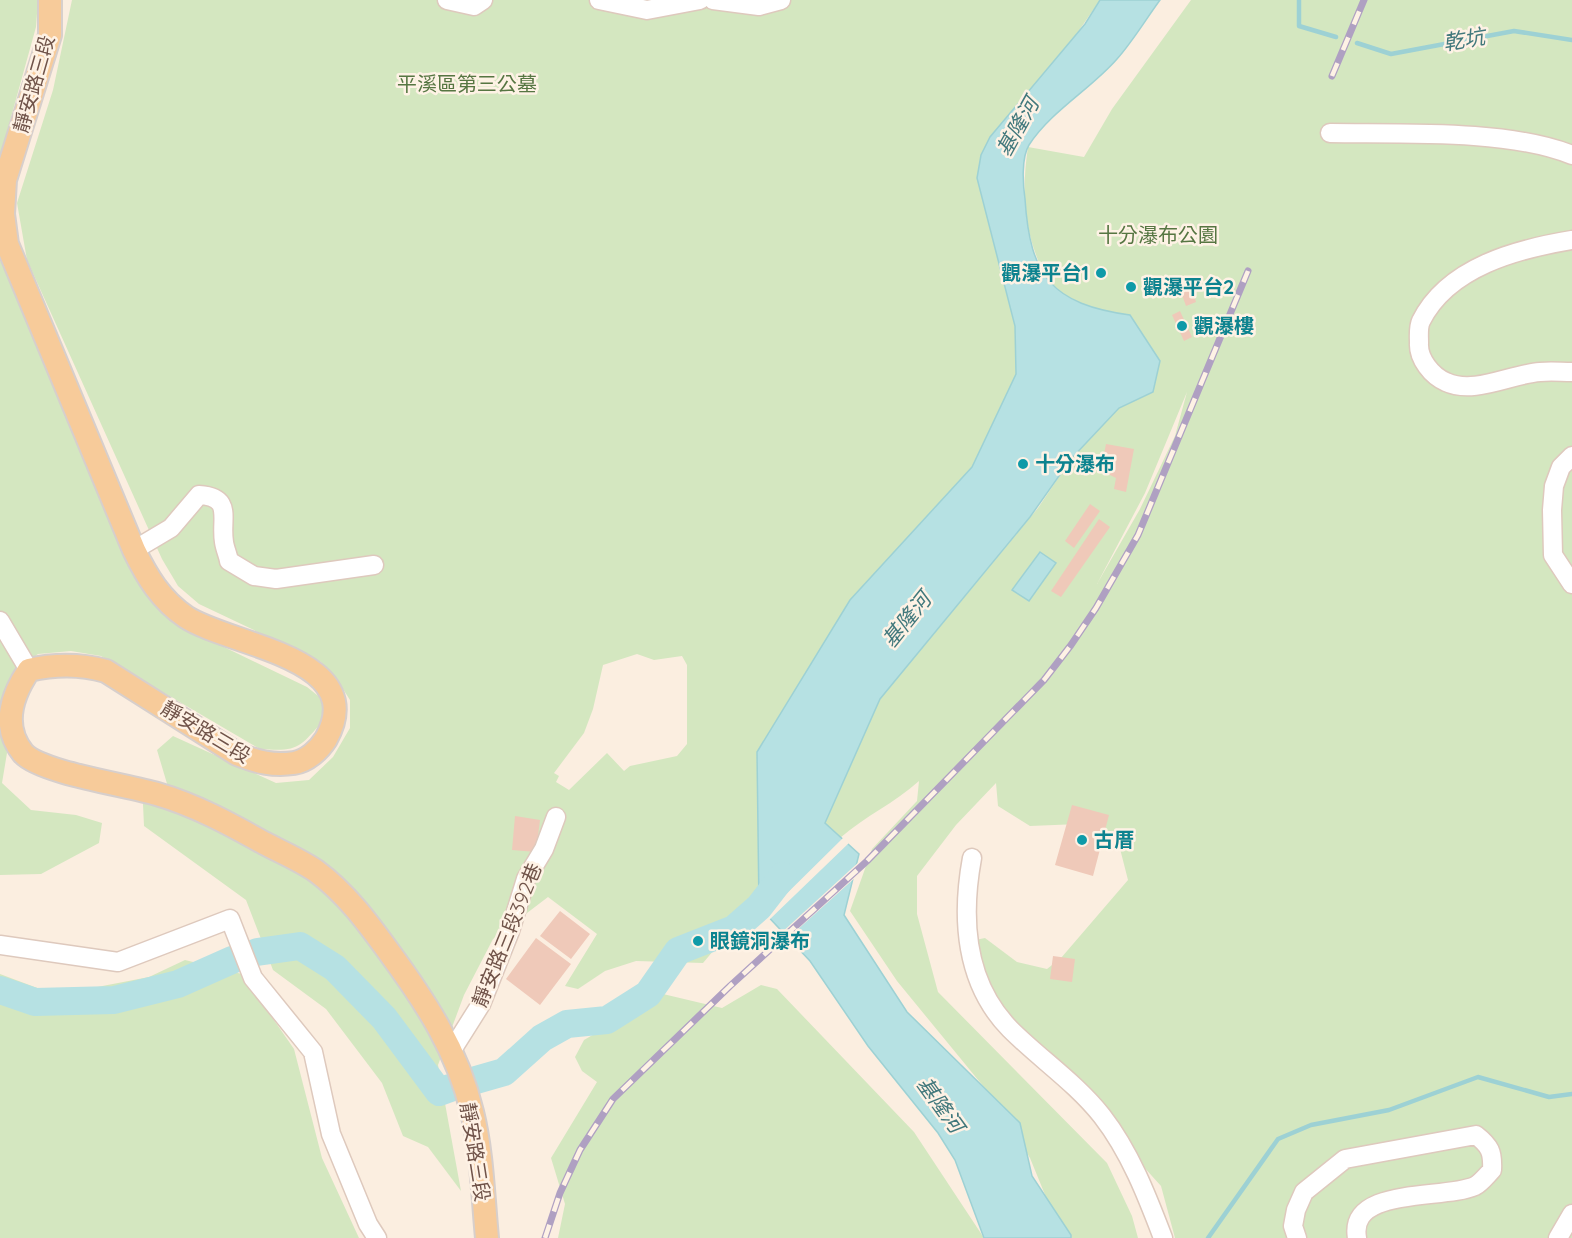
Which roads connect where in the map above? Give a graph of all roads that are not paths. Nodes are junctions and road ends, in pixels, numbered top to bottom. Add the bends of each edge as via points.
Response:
1 (50, 0) edge
2 (447, 0) edge
3 (483, 0) edge
4 (599, 0) edge
5 (700, 0) edge
6 (713, 0) edge
7 (782, 0) edge
8 (1330, 134) dead end
9 (1572, 154) edge
10 (1572, 240) edge
11 (1572, 372) edge
12 (1572, 456) edge
13 (134, 550) junction
14 (374, 565) dead end
15 (1572, 584) edge
16 (0, 621) edge
17 (29, 670) junction
18 (556, 817) dead end
19 (972, 858) dead end
20 (0, 945) edge
21 (452, 1050) junction
22 (1572, 1214) edge
23 (377, 1238) edge
24 (487, 1238) edge
25 (1163, 1238) edge
26 (1297, 1238) edge
27 (1357, 1238) edge
28 (1558, 1238) edge

1 - 13 main road, 靜安路三段 via 50,35 5,180 3,214 7,244
2 - 3 street via 474,6
4 - 5 street via 647,10
6 - 7 street via 759,6
8 - 9 street via 1496,138 1545,144
10 - 11 street via 1499,258 1449,284 1420,322 1419,349 1433,373 1447,383 1470,386 1539,372
12 - 15 street via 1562,466 1554,486 1552,510 1553,555
13 - 14 street via 171,528 199,495 219,501 225,513 224,543 230,561 254,576 276,579
13 - 17 main road, 靜安路三段 via 165,601 188,618 293,659 320,676 331,690 334,706 332,725 324,742 301,762 258,763 237,754 106,671 66,665
16 - 17 street
17 - 21 main road, 靜安路三段 via 11,702 11,730 24,754 55,768 158,794 213,815 315,871 341,892 371,927 422,995
18 - 21 street, 靜安路三段392巷 via 544,849 526,879 481,1004
19 - 25 street via 967,923 975,974 990,1004 1009,1028 1102,1116 1126,1153
20 - 23 street via 118,962 230,919 253,978 313,1052 331,1134
21 - 24 main road, 靜安路三段 via 472,1112
22 - 28 street
26 - 27 street via 1293,1226 1304,1192 1345,1159 1476,1135 1488,1144 1493,1155 1492,1170 1476,1186 1377,1204 1361,1212 1355,1227

